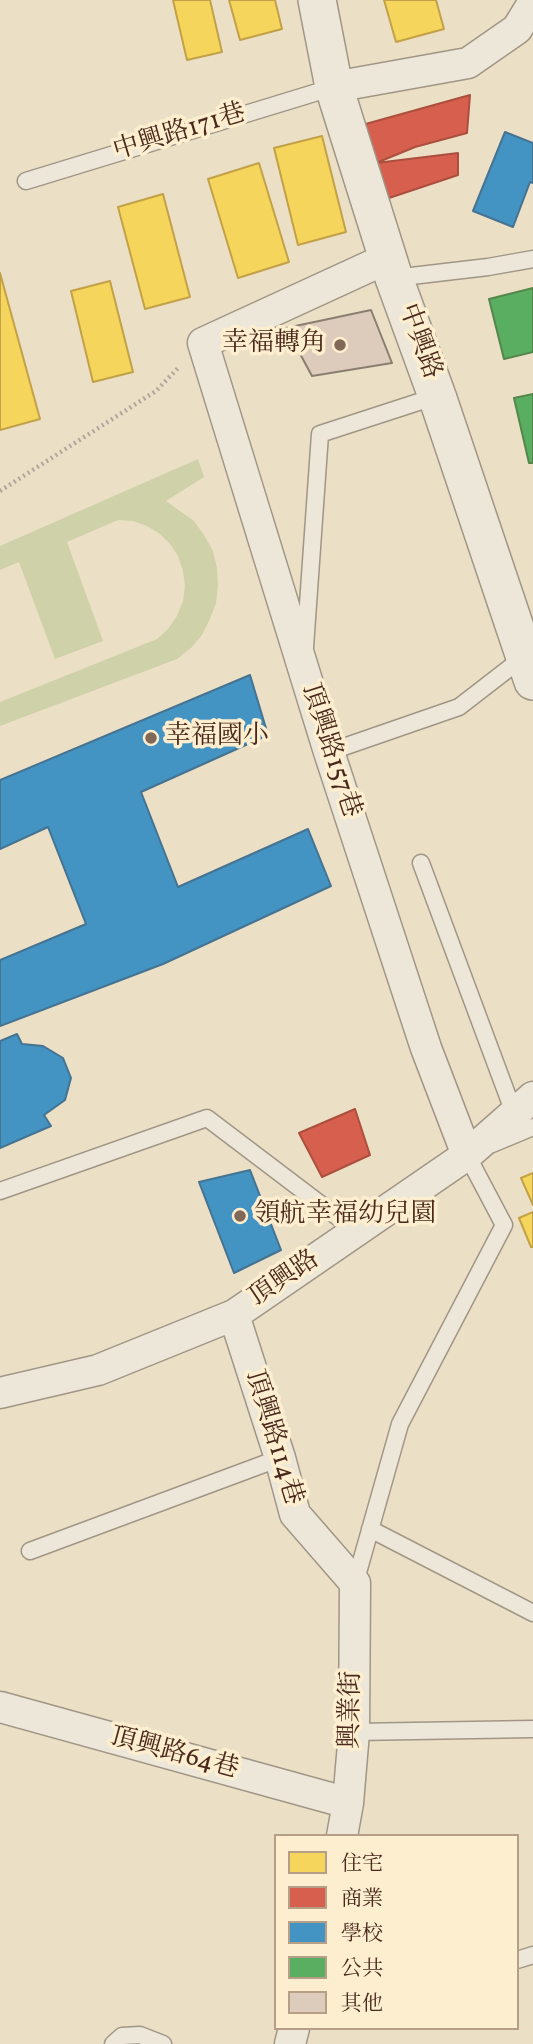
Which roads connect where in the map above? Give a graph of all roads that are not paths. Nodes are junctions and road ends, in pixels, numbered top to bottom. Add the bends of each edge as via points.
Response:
1 (317, 0) edge
2 (533, 4) edge
3 (334, 87) junction
4 (26, 181) dead end
5 (533, 259) edge
6 (391, 268) junction
7 (438, 396) junction
8 (530, 663) edge
9 (303, 668) junction
10 (329, 752) junction
11 (422, 863) dead end
12 (527, 1112) edge
13 (467, 1155) junction
14 (0, 1191) edge
15 (356, 1231) junction
16 (234, 1315) junction
17 (0, 1394) edge
18 (281, 1458) junction
19 (370, 1529) junction
20 (30, 1551) dead end
21 (355, 1583) junction
22 (533, 1613) edge
23 (0, 1707) edge
24 (533, 1729) edge
25 (355, 1732) junction
26 (348, 1803) junction
27 (342, 1834) edge
28 (113, 2044) edge
29 (163, 2044) edge

1 - 3 street, 中興路
2 - 3 street via 517,29 468,63
3 - 4 lane, 中興路171巷
3 - 6 street, 中興路
5 - 6 lane via 488,267
6 - 7 street, 中興路
6 - 9 street, 頂興路157巷 via 203,343
7 - 8 street, 中興路
7 - 9 lane via 320,434
8 - 10 lane via 459,707
9 - 10 street, 頂興路157巷
10 - 13 street, 頂興路157巷 via 426,1048
11 - 12 lane
12 - 13 street, 頂興路
13 - 15 street, 頂興路
13 - 19 lane via 504,1225 400,1424
14 - 15 lane via 207,1118
15 - 16 street, 頂興路
16 - 17 street, 頂興路 via 98,1370
16 - 18 street, 頂興路114巷
18 - 20 lane
18 - 21 street, 頂興路114巷 via 295,1514
19 - 21 lane
19 - 22 lane
21 - 25 street, 興業街
23 - 26 street, 頂興路64巷
24 - 25 lane
25 - 26 street, 興業街
26 - 27 street, 興業街
28 - 29 lane via 122,2036 140,2035

